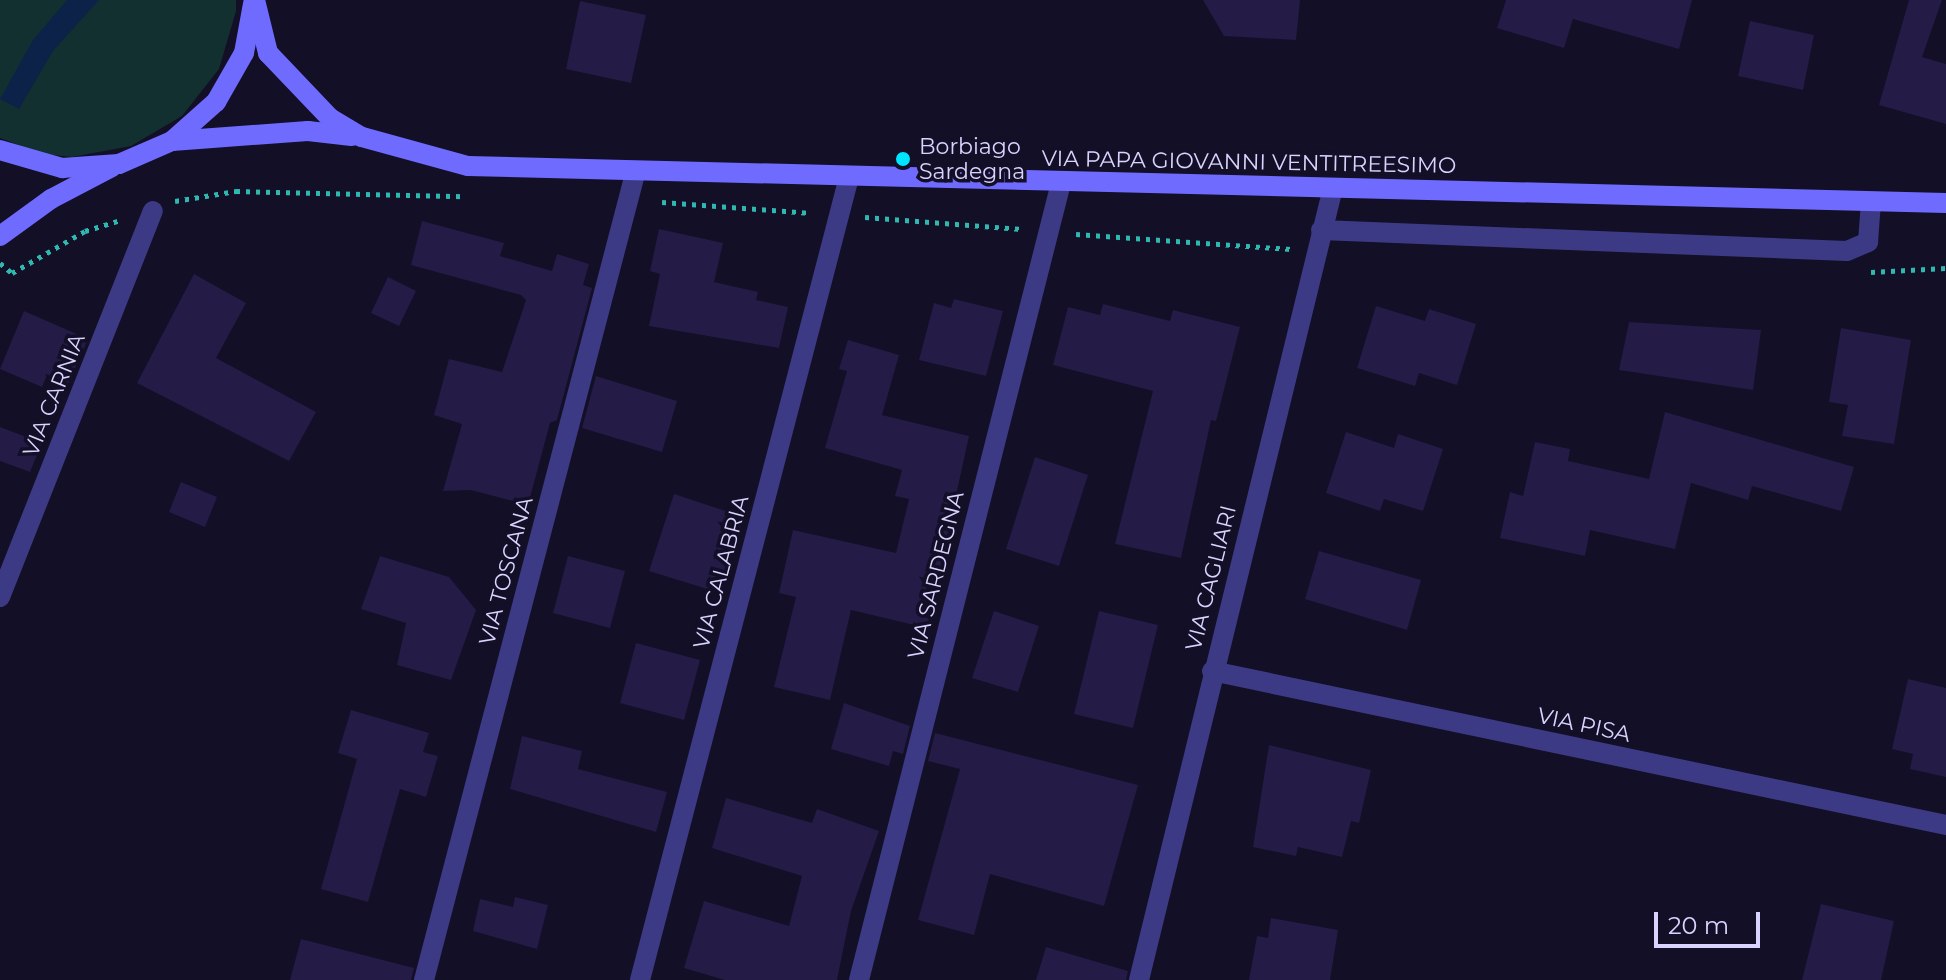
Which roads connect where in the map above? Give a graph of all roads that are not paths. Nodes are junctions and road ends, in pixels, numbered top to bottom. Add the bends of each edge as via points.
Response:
1 (255, 0) edge
2 (362, 137) junction
3 (172, 141) junction
4 (0, 150) edge
5 (119, 164) junction
6 (635, 174) junction
7 (849, 177) junction
8 (1061, 183) junction
9 (1333, 188) junction
10 (1871, 202) junction
11 (1946, 203) edge
12 (153, 211) road end
13 (1321, 230) junction
14 (0, 236) edge
15 (0, 597) edge
16 (1212, 671) junction
17 (1946, 825) edge
18 (424, 980) edge
19 (640, 980) edge
20 (859, 980) edge
21 (1139, 980) edge

1 - 2 main road, VIA PAPA GIOVANNI VENTITREESIMO via 268,53 284,75 330,118
1 - 3 main road via 244,53 216,102
2 - 3 main road, VIA PAPA GIOVANNI VENTITREESIMO via 308,131
2 - 6 main road, VIA PAPA GIOVANNI VENTITREESIMO via 468,166
3 - 5 main road
4 - 5 main road via 62,168
5 - 14 main road via 51,199
6 - 7 main road, VIA PAPA GIOVANNI VENTITREESIMO
6 - 18 street, VIA TOSCANA
7 - 8 main road, VIA PAPA GIOVANNI VENTITREESIMO
7 - 19 street, VIA CALABRIA
8 - 9 main road, VIA PAPA GIOVANNI VENTITREESIMO
8 - 20 street, VIA SARDEGNA
9 - 10 main road, VIA PAPA GIOVANNI VENTITREESIMO
9 - 13 street, VIA CAGLIARI
10 - 11 main road, VIA PAPA GIOVANNI VENTITREESIMO
10 - 13 street via 1868,242 1847,251
12 - 15 street, VIA CARNIA
13 - 16 street, VIA CAGLIARI
16 - 17 street, VIA PISA
16 - 21 street, VIA CAGLIARI

